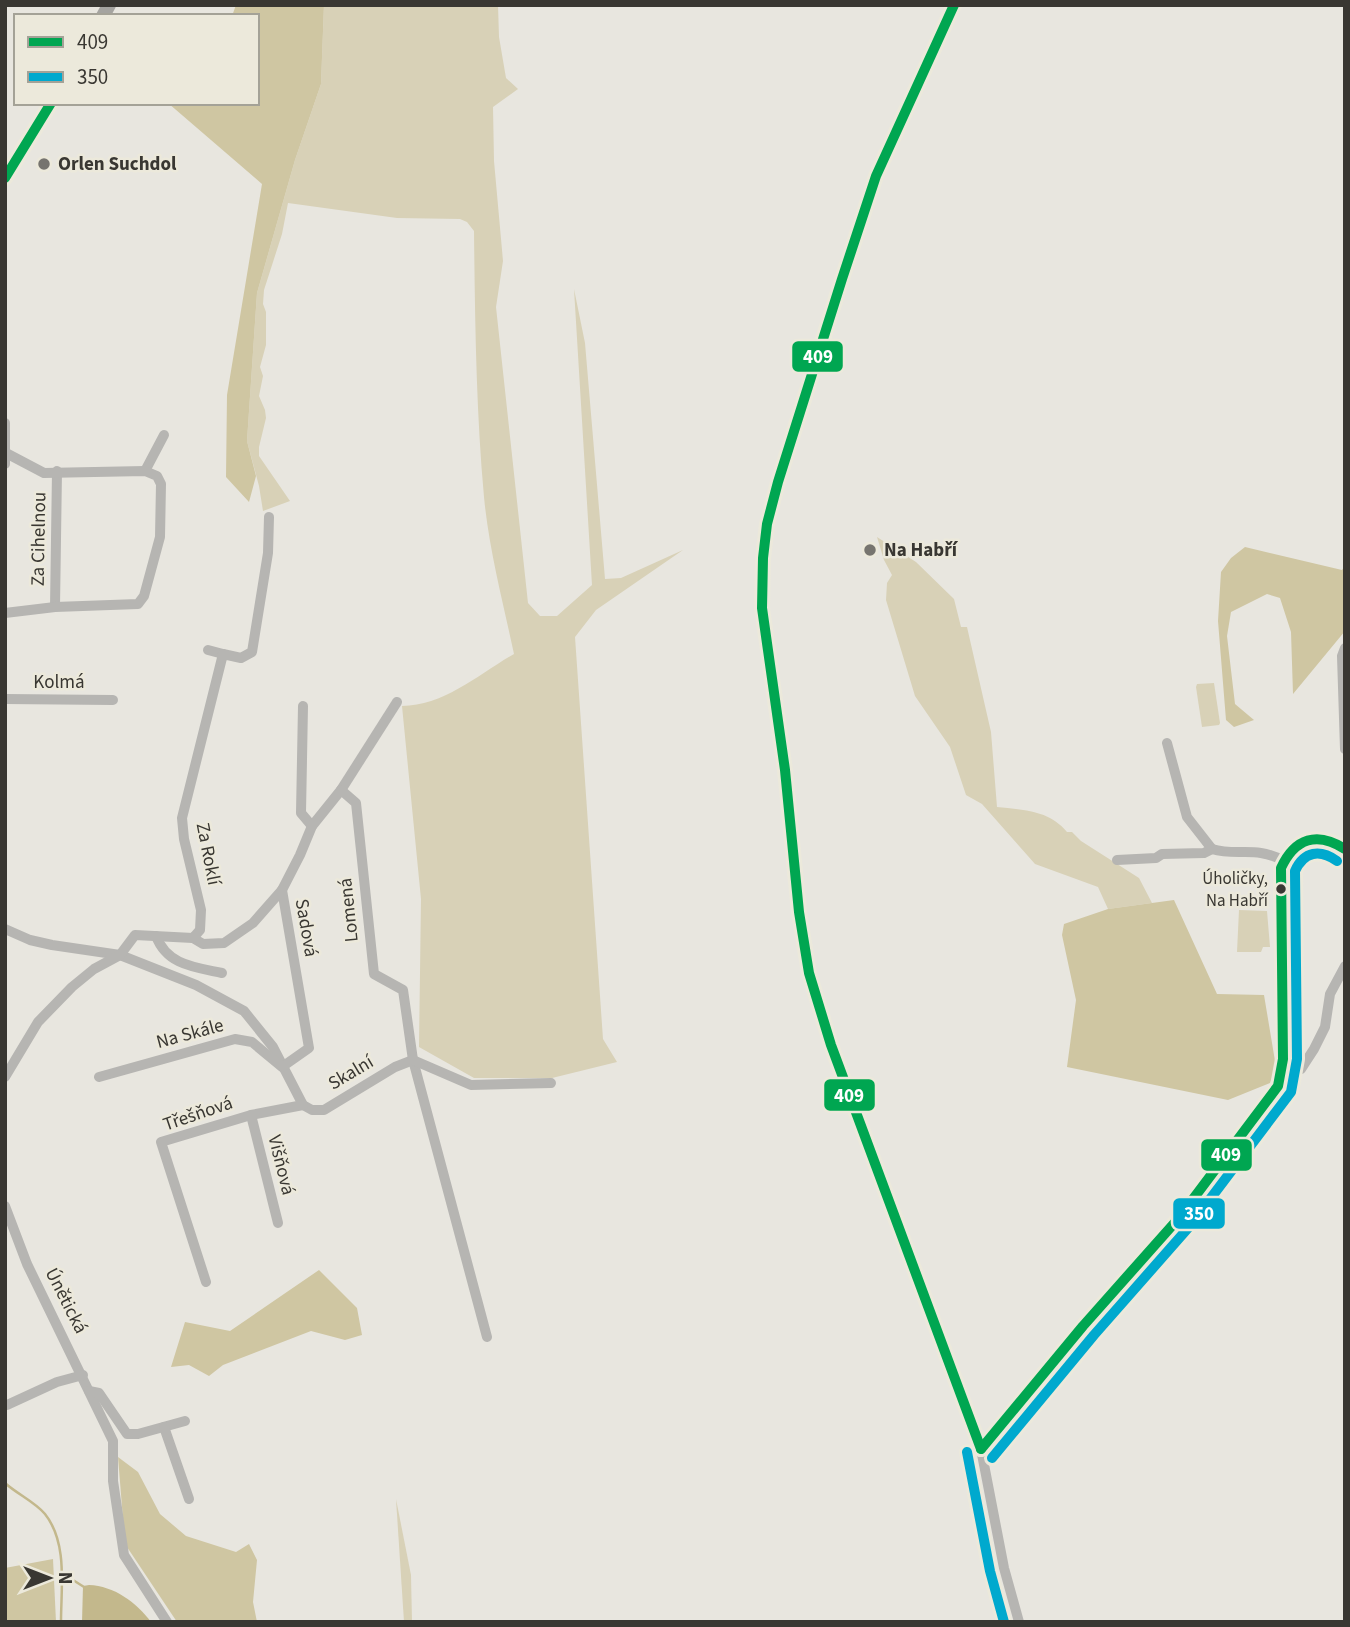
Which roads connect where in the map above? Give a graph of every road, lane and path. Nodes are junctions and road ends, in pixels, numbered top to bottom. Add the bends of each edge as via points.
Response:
1 (954, 5) edge
2 (50, 105) edge
3 (5, 178) edge
4 (5, 423) edge
5 (164, 435) dead end
6 (6, 453) edge
7 (5, 464) edge
8 (57, 471) junction
9 (145, 471) junction
10 (269, 517) dead end
11 (55, 607) junction
12 (5, 613) edge
13 (1345, 648) edge
14 (208, 650) dead end
15 (223, 654) junction
16 (5, 699) edge
17 (113, 700) dead end
18 (397, 702) dead end
19 (303, 706) dead end
20 (1167, 743) dead end
21 (1345, 749) edge
22 (341, 790) junction
23 (312, 826) junction
24 (1345, 833) edge
25 (1343, 848) edge
26 (1212, 849) junction
27 (1117, 860) dead end
28 (1284, 860) junction
29 (282, 890) junction
30 (5, 929) edge
31 (156, 936) junction
32 (193, 938) junction
33 (120, 955) junction
34 (1345, 966) edge
35 (222, 972) dead end
36 (412, 1060) junction
37 (282, 1067) junction
38 (5, 1077) edge
39 (99, 1077) dead end
40 (1280, 1077) junction
41 (551, 1083) dead end
42 (303, 1105) junction
43 (251, 1115) junction
44 (5, 1206) edge
45 (278, 1223) dead end
46 (206, 1282) dead end
47 (487, 1338) dead end
48 (83, 1375) junction
49 (89, 1391) junction
50 (7, 1405) edge
51 (185, 1421) dead end
52 (164, 1427) junction
53 (981, 1450) junction
54 (189, 1499) dead end
55 (167, 1622) edge
56 (1019, 1622) edge

1 - 53 street via 876,176 837,292 770,513 762,558 762,608 809,973 831,1045
2 - 3 main road
4 - 6 street
5 - 9 street
6 - 7 street
6 - 8 street, Za Cihelnou via 44,473
8 - 9 street, Za Cihelnou
8 - 11 street, Za Cihelnou
9 - 11 street, Za Cihelnou via 156,475 161,484 160,537 144,596 129,606
10 - 15 street via 268,553 251,652 241,659
11 - 12 street, Za Cihelnou
13 - 21 street
14 - 15 street
15 - 32 street, Za Roklí via 182,818 201,910 200,930
16 - 17 street, Kolmá
18 - 22 street
19 - 23 street via 301,813
20 - 26 street via 1187,817
22 - 23 street
22 - 36 street, Lomená via 356,803 374,974 403,990
23 - 29 street, Sadová
24 - 25 street
25 - 28 street via 1325,838 1308,838 1293,847
26 - 27 street
26 - 28 street via 1253,850
28 - 40 street via 1280,887
29 - 32 street via 253,923 224,943 203,944
29 - 37 street, Sadová via 309,1048
30 - 33 street via 52,945
31 - 32 street
31 - 33 street via 135,935
31 - 35 street via 170,958 186,966
33 - 37 street via 196,985 244,1012 273,1047
33 - 38 street via 94,969 38,1022
34 - 40 street via 1330,994 1325,1027 1314,1049 1301,1069
36 - 41 street via 471,1085
36 - 42 street, Skalní via 324,1110
36 - 47 street
37 - 39 street, Na Skále via 251,1042 235,1039
37 - 42 street
40 - 53 street via 1259,1115 1178,1219
42 - 43 street, Třešňová
43 - 45 street, Višňová
43 - 46 street, Třešňová via 161,1142
44 - 48 street, Únětická via 27,1264
48 - 49 street, Únětická
48 - 50 street
49 - 52 street via 99,1393 127,1434
49 - 55 street, Únětická via 113,1441 113,1481 124,1555
51 - 52 street
52 - 54 street
53 - 56 street

